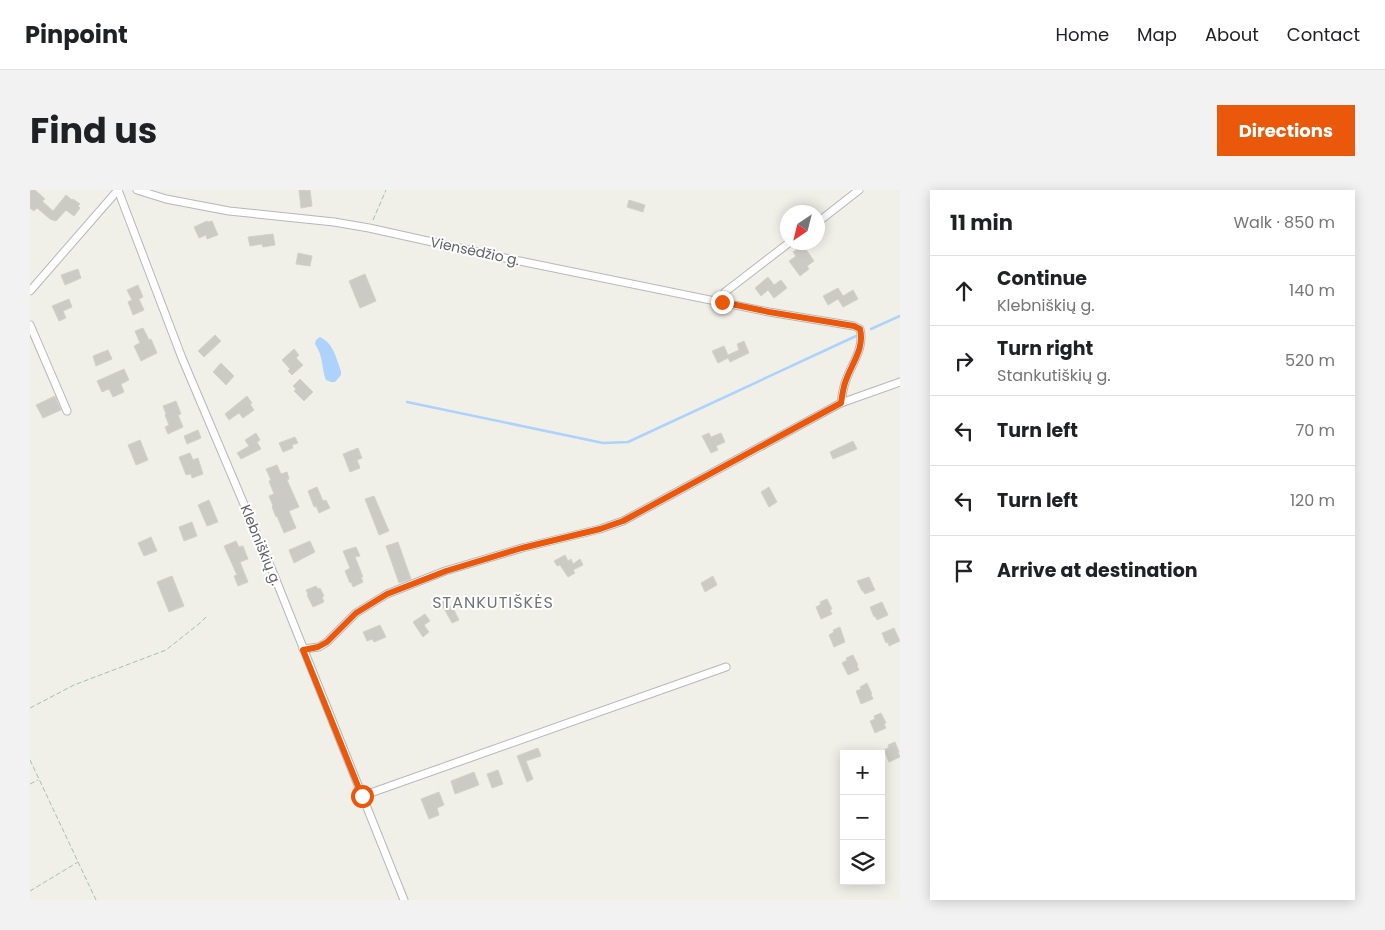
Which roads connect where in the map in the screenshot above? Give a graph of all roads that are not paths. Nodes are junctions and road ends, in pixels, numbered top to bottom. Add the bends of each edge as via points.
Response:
1 (118, 190) edge
2 (137, 190) edge
3 (859, 190) edge
4 (825, 217) edge
5 (780, 250) edge
6 (30, 291) edge
7 (722, 302) junction
8 (30, 325) edge
9 (900, 382) edge
10 (841, 403) junction
11 (67, 411) dead end
12 (303, 650) junction
13 (726, 666) dead end
14 (362, 796) junction
15 (404, 900) edge

1 - 6 street
1 - 12 street, Klebniškių g. via 182,358
2 - 7 street, Viensėdžio g. via 228,211 369,228
3 - 4 street
5 - 7 street via 725,292
7 - 10 street, Viensėdžio g. via 860,329 860,348 845,382
8 - 11 street
9 - 10 street
10 - 12 street via 623,521 446,571 387,594 356,613 327,642
12 - 14 street, Klebniškių g.
13 - 14 street
14 - 15 street, Klebniškių g.

